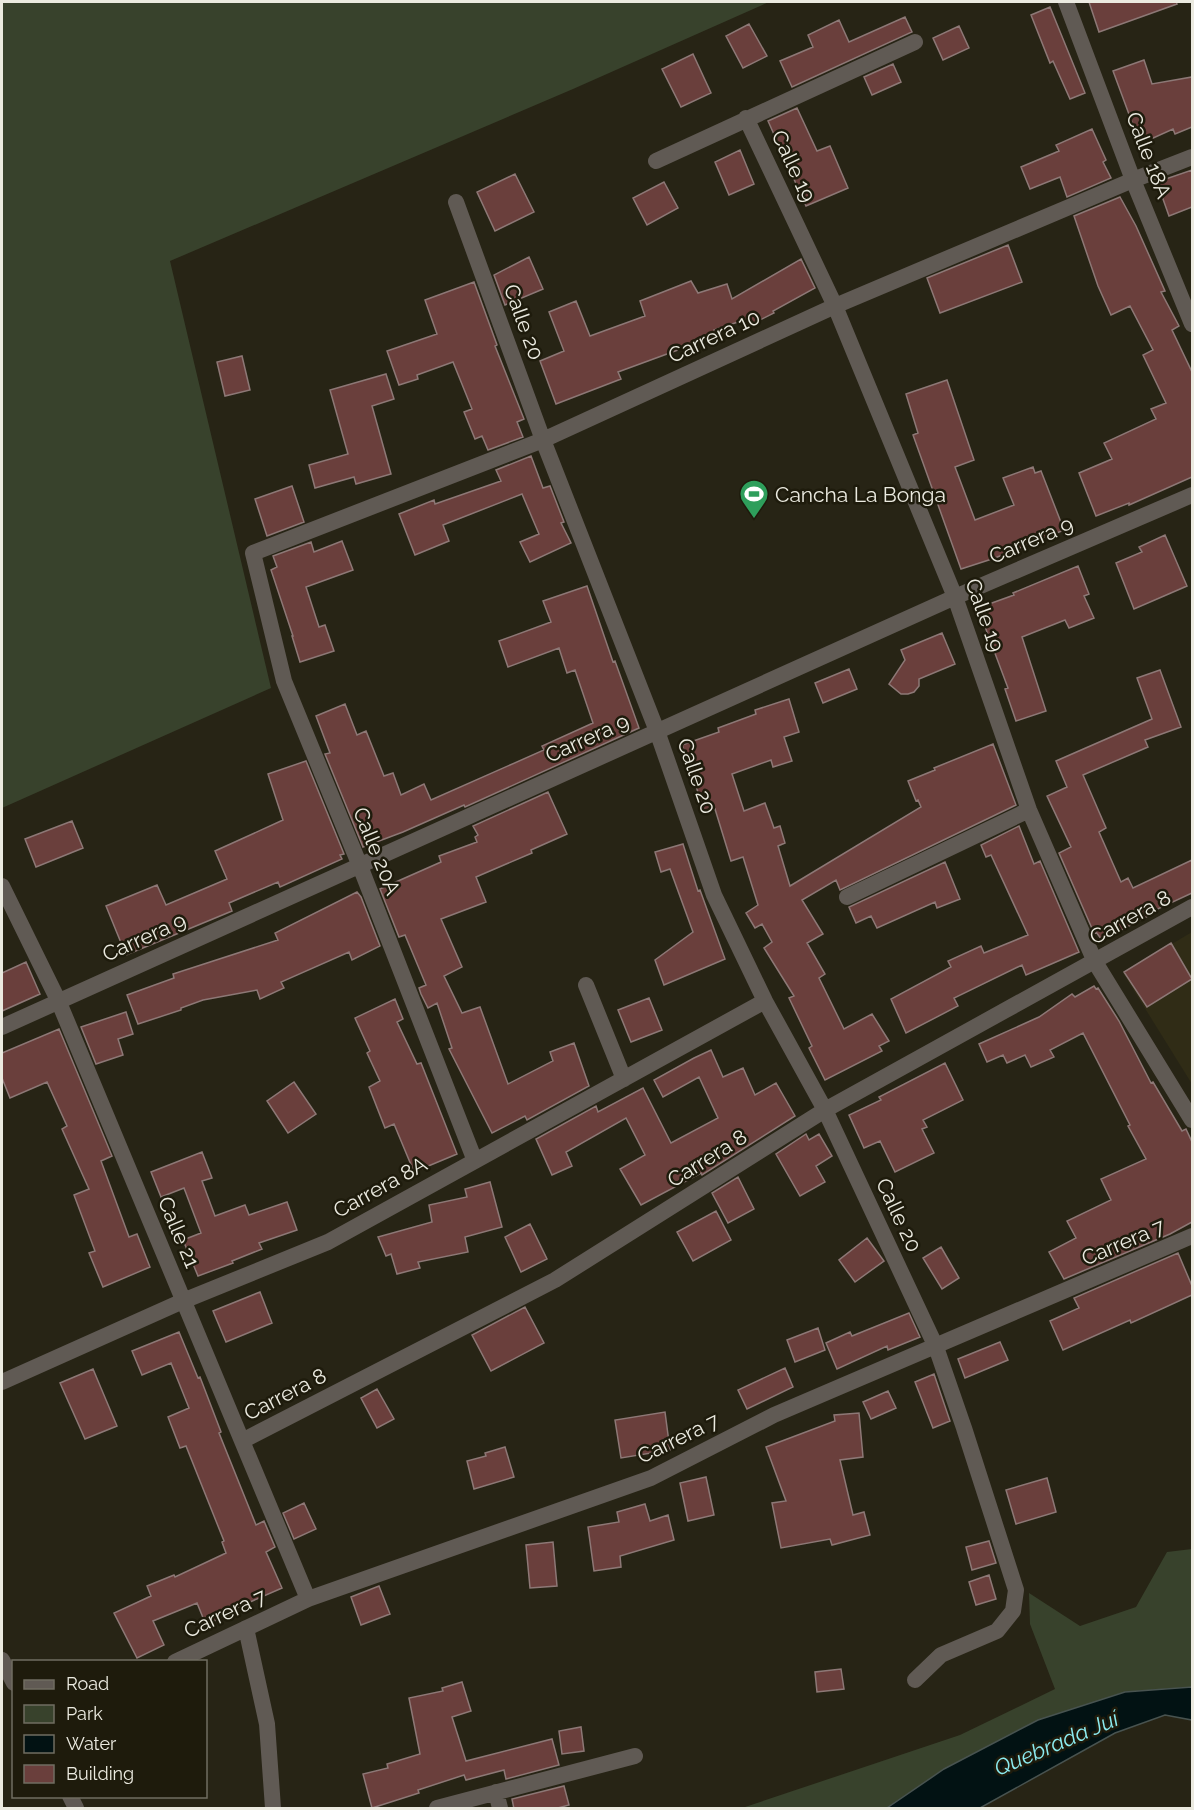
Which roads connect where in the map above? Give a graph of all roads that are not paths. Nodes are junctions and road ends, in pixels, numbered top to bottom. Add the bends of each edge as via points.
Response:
1 (1066, 2) edge
2 (915, 42) dead end
3 (746, 118) junction
4 (1192, 157) edge
5 (656, 160) dead end
6 (1133, 180) junction
7 (456, 202) dead end
8 (835, 306) junction
9 (1192, 324) edge
10 (543, 440) junction
11 (1192, 495) edge
12 (253, 553) joint
13 (955, 597) junction
14 (657, 731) junction
15 (1029, 810) junction
16 (360, 866) junction
17 (2, 886) edge
18 (847, 897) dead end
19 (1192, 907) edge
20 (1095, 962) junction
21 (586, 985) dead end
22 (58, 1000) junction
23 (765, 1001) junction
24 (2, 1027) edge
25 (624, 1079) junction
26 (825, 1110) junction
27 (1192, 1120) edge
28 (475, 1161) junction
29 (1192, 1236) edge
30 (183, 1301) junction
31 (936, 1347) junction
32 (2, 1382) edge
33 (242, 1442) junction
34 (308, 1599) junction
35 (246, 1628) junction
36 (2, 1659) edge
37 (179, 1660) edge
38 (12, 1679) edge
39 (915, 1680) dead end
40 (635, 1756) dead end
41 (498, 1800) edge
42 (273, 1809) edge
43 (437, 1809) edge

1 - 6 street, Calle 18A
2 - 3 street
3 - 5 street
3 - 8 street, Calle 19
4 - 6 street, Carrera 10
6 - 8 street, Carrera 10
6 - 9 street, Calle 18A
7 - 10 street, Calle 20
8 - 10 street, Carrera 10
8 - 13 street, Calle 19
10 - 12 street, Carrera 10
10 - 14 street, Calle 20
11 - 13 street, Carrera 9
12 - 16 street, Calle 20A via 284,681
13 - 14 street, Carrera 9
13 - 15 street, Calle 19
14 - 16 street, Carrera 9
14 - 23 street, Calle 20 via 714,895
15 - 18 street
15 - 20 street, Calle 19
16 - 22 street, Carrera 9
16 - 28 street, Calle 20A
17 - 22 street, Calle 21
19 - 20 street, Carrera 8
20 - 26 street, Carrera 8
20 - 27 street, Calle 19
21 - 25 street
22 - 24 street, Carrera 9
22 - 30 street, Calle 21
23 - 25 street, Carrera 8A
23 - 26 street, Calle 20
25 - 28 street, Carrera 8A
26 - 31 street, Calle 20
26 - 33 street, Carrera 8 via 555,1280
28 - 30 street, Carrera 8A via 328,1242
29 - 31 street, Carrera 7
30 - 32 street, Carrera 8A
30 - 33 street, Calle 21
31 - 34 street, Carrera 7 via 774,1415 651,1478
31 - 39 street, Calle 20 via 1016,1590 1013,1611 997,1631 941,1655
33 - 34 street, Calle 21
34 - 35 street, Carrera 7
35 - 37 street, Carrera 7
35 - 42 street via 267,1724
36 - 38 street
40 - 41 street
41 - 43 street

